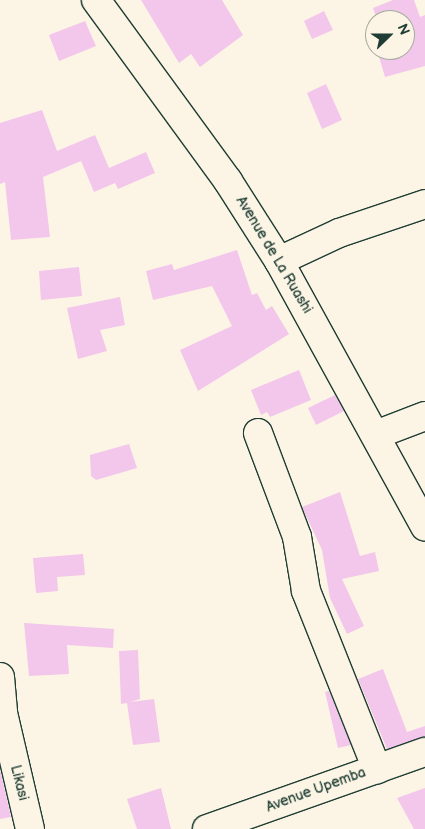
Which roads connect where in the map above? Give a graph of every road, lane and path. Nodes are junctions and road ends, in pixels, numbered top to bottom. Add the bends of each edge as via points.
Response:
1 (96, 0) edge
2 (425, 204) edge
3 (279, 261) junction
4 (425, 416) edge
5 (258, 433) dead end
6 (378, 434) junction
7 (425, 527) edge
8 (0, 677) edge
9 (425, 752) edge
10 (377, 769) junction
11 (30, 829) edge
12 (207, 829) edge

1 - 3 street, Avenue de La Ruashi via 228,181
2 - 3 street via 339,233
3 - 6 street, Avenue de La Ruashi
4 - 6 street
5 - 10 street via 297,537 306,590
6 - 7 street, Avenue de La Ruashi
8 - 11 street, Likasi via 3,712
9 - 10 street, Avenue Upemba
10 - 12 street, Avenue Upemba

